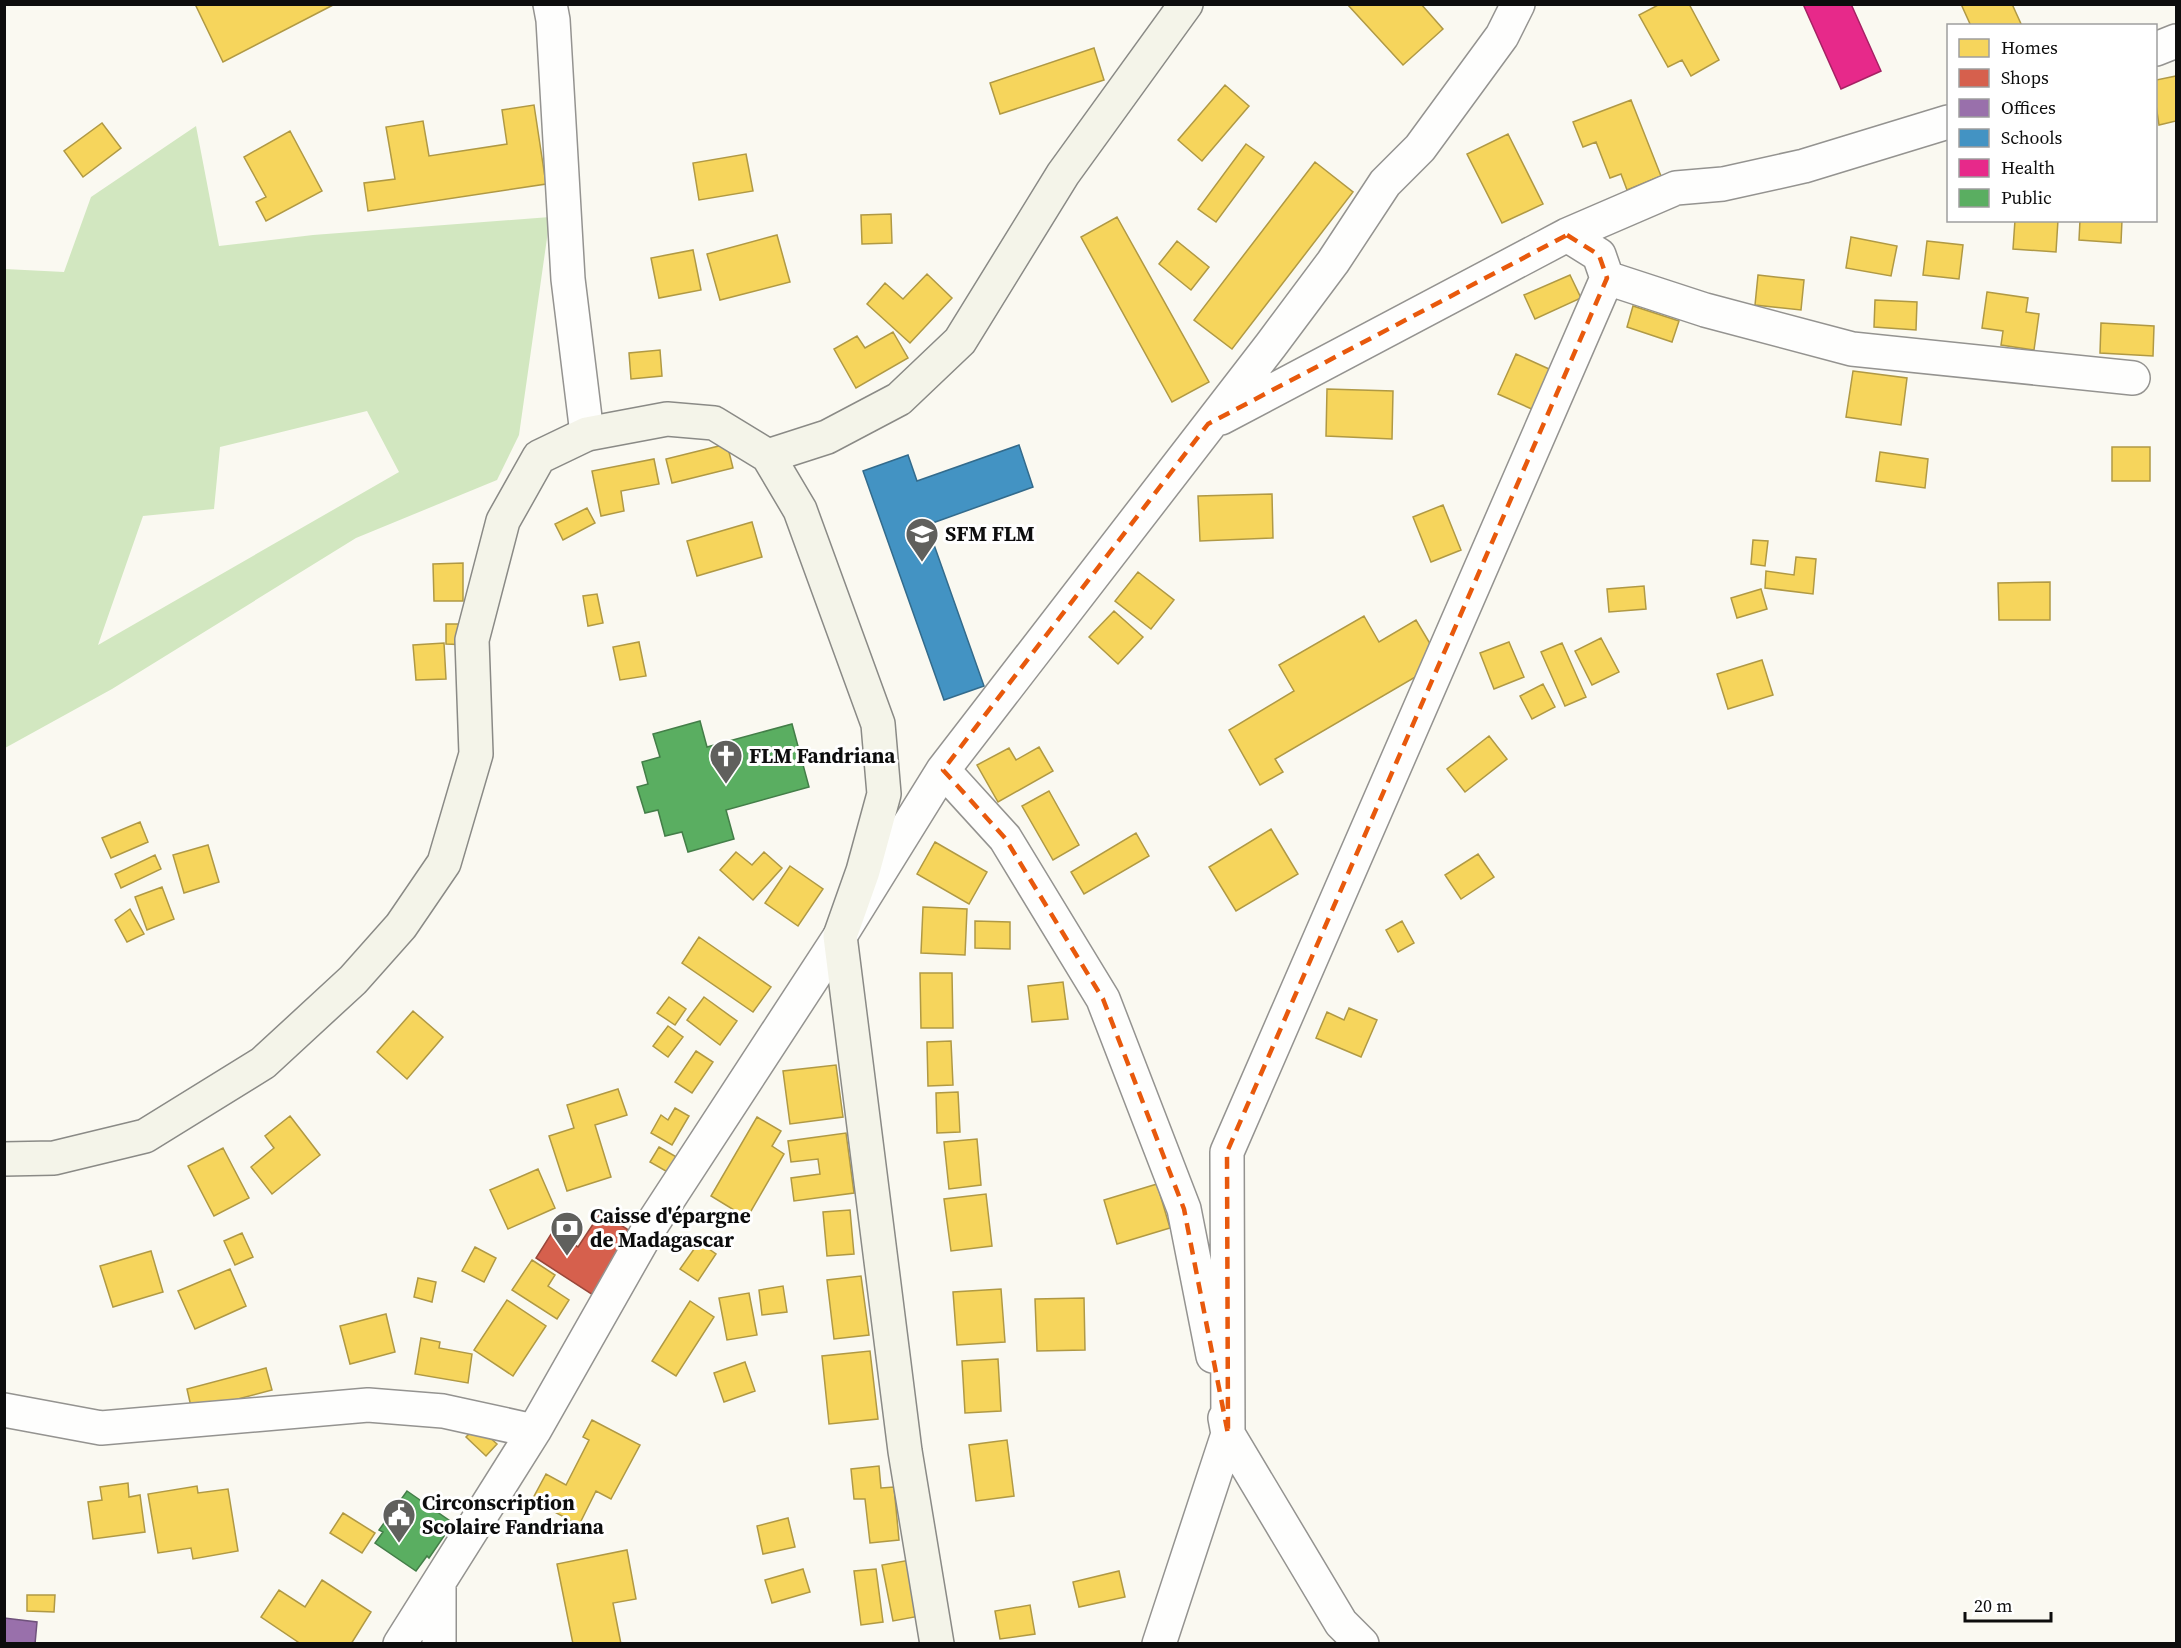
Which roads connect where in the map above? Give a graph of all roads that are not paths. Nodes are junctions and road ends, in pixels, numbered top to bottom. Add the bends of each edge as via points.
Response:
1 (550, 4) edge
2 (1186, 4) edge
3 (1518, 4) edge
4 (2176, 41) edge
5 (2157, 49) edge
6 (1947, 122) edge
7 (1567, 235) junction
8 (1607, 278) junction
9 (2133, 378) dead end
10 (1208, 424) junction
11 (587, 434) junction
12 (768, 456) junction
13 (943, 770) junction
14 (840, 936) junction
15 (4, 1159) edge
16 (4, 1410) edge
17 (534, 1431) junction
18 (1228, 1434) junction
19 (439, 1586) junction
20 (400, 1644) edge
21 (439, 1644) edge
22 (937, 1644) edge
23 (1159, 1644) edge
24 (1362, 1644) edge

1 - 11 street via 568,279
2 - 12 main road via 1063,174 960,340 899,399 827,437
3 - 10 street via 1502,36 1427,138 1385,183 1333,262
4 - 5 street
6 - 7 street via 1804,166 1723,184 1676,188
7 - 8 street via 1599,255
7 - 10 street
8 - 9 street via 1705,310 1852,349
8 - 18 street via 1227,1152
10 - 13 street
11 - 12 main road via 667,419 714,423
11 - 15 main road via 539,457 502,521 472,640 476,754 444,863 401,926 353,980 263,1063 145,1136 54,1158
12 - 14 main road via 800,510 878,724 884,794
13 - 14 street
13 - 18 street via 1005,837 1103,999 1184,1209
14 - 17 street via 647,1232
14 - 22 main road via 905,1451
16 - 17 street via 101,1428 368,1405 443,1411
17 - 19 street
18 - 23 street
18 - 24 street via 1341,1623
19 - 20 street
19 - 21 street

